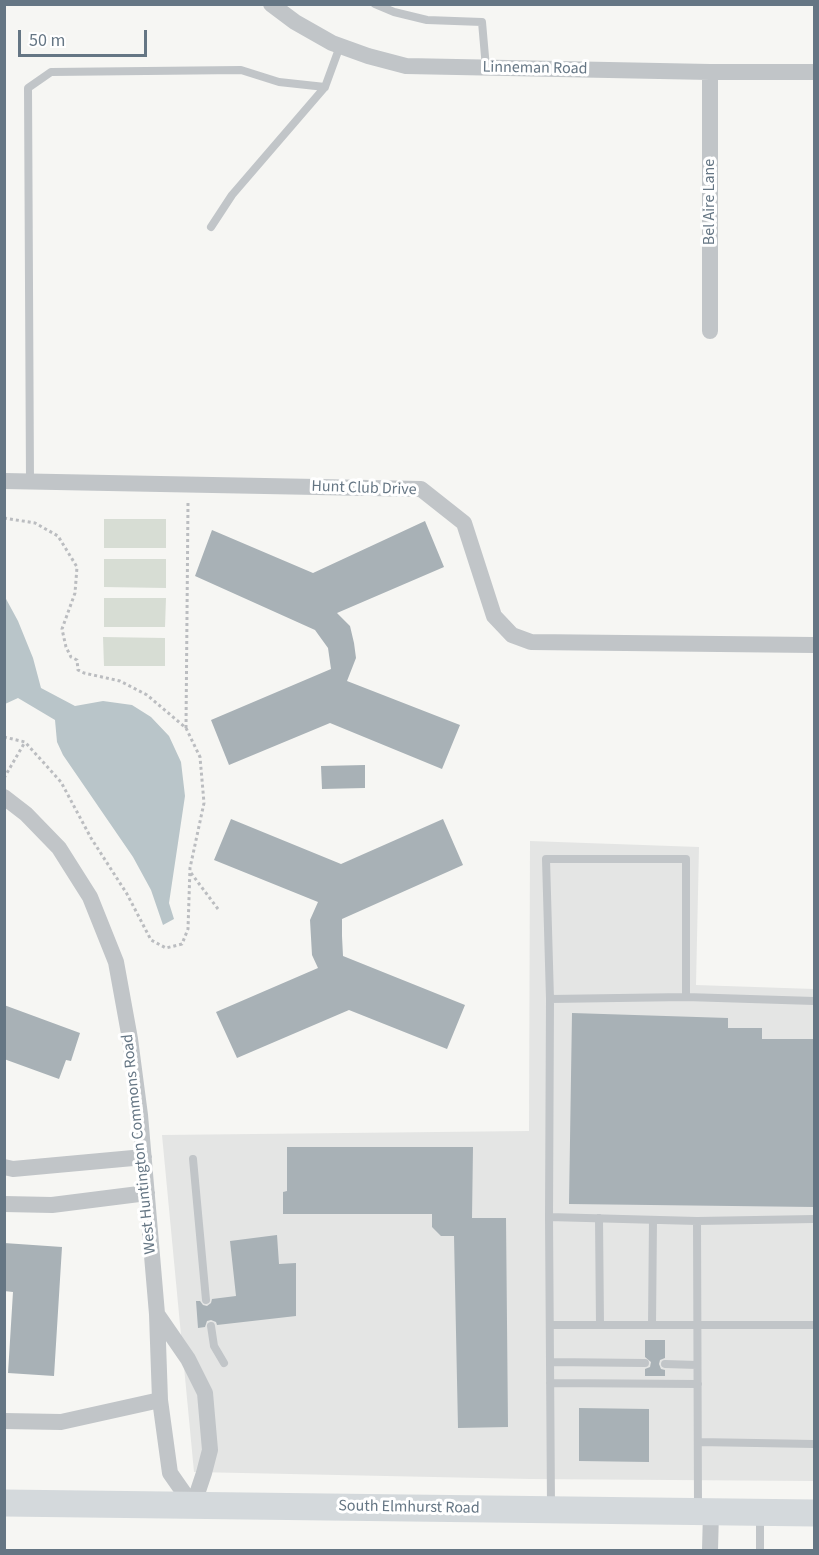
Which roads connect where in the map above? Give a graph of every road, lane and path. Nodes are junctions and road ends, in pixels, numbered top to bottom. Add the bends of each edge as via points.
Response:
1 (271, 4) edge
2 (375, 4) edge
3 (340, 46) junction
4 (486, 68) junction
5 (710, 72) junction
6 (814, 72) edge
7 (325, 87) junction
8 (211, 226) dead end
9 (710, 331) dead end
10 (4, 481) edge
11 (30, 481) junction
12 (188, 484) junction
13 (4, 518) edge
14 (814, 645) edge
15 (186, 728) junction
16 (4, 737) edge
17 (25, 742) junction
18 (4, 778) edge
19 (4, 797) edge
20 (190, 872) junction
21 (218, 909) dead end
22 (686, 997) junction
23 (550, 999) junction
24 (814, 1001) edge
25 (144, 1157) junction
26 (193, 1159) dead end
27 (4, 1167) edge
28 (147, 1194) junction
29 (4, 1204) edge
30 (549, 1217) junction
31 (599, 1218) junction
32 (814, 1219) edge
33 (653, 1220) junction
34 (697, 1221) junction
35 (206, 1300) dead end
36 (157, 1314) junction
37 (550, 1325) junction
38 (600, 1325) junction
39 (652, 1325) junction
40 (697, 1325) junction
41 (814, 1325) edge
42 (211, 1326) dead end
43 (550, 1362) junction
44 (224, 1363) dead end
45 (645, 1363) dead end
46 (665, 1364) dead end
47 (697, 1365) junction
48 (550, 1383) junction
49 (698, 1384) junction
50 (160, 1400) junction
51 (4, 1420) edge
52 (698, 1442) junction
53 (814, 1444) edge
54 (4, 1503) edge
55 (193, 1506) junction
56 (551, 1510) junction
57 (704, 1512) junction
58 (760, 1512) junction
59 (814, 1513) edge
60 (710, 1551) edge
61 (760, 1551) edge

1 - 3 street, Linneman Road
2 - 4 lane via 427,20 482,22
3 - 4 street, Linneman Road via 406,66
3 - 7 lane
4 - 5 street, Linneman Road
5 - 6 street, Linneman Road
5 - 9 street, Bel Aire Lane
7 - 8 lane via 232,195
7 - 11 lane via 279,82 241,70 51,72 28,88
10 - 11 street, Hunt Club Drive
11 - 12 street, Hunt Club Drive
12 - 14 street, Hunt Club Drive via 421,489 464,523 494,616 512,635 531,642
12 - 15 path
13 - 15 path via 35,523 58,536 77,567 75,593 62,629 78,670 120,681 147,695
15 - 20 path via 200,757 204,803
16 - 17 path
17 - 18 path
17 - 20 path via 61,782 151,940 166,948 182,945 188,929
19 - 25 street, West Huntington Commons Road via 59,848 90,897 116,962
20 - 21 path
22 - 23 lane
22 - 23 lane via 686,859 546,860
22 - 24 lane
23 - 30 lane
25 - 27 street
25 - 28 street, West Huntington Commons Road
26 - 35 lane
28 - 29 street via 52,1205
28 - 36 street, West Huntington Commons Road
30 - 31 lane
30 - 37 lane
31 - 33 lane
31 - 38 lane
32 - 34 lane
33 - 34 lane
33 - 39 lane
34 - 40 lane
36 - 50 street, West Huntington Commons Road
36 - 55 street, West Huntington Commons Road via 188,1359 205,1393 210,1450
37 - 38 lane
37 - 43 lane
38 - 39 lane
39 - 40 lane
40 - 41 lane
40 - 47 lane
42 - 44 lane via 214,1346
43 - 45 lane
43 - 48 lane
46 - 47 lane
47 - 49 lane
48 - 49 lane
48 - 56 lane
49 - 52 lane
50 - 51 street via 61,1422
50 - 55 street, West Huntington Commons Road via 170,1473
52 - 53 lane
52 - 57 lane
54 - 55 main road, South Elmhurst Road
55 - 56 main road, South Elmhurst Road
56 - 57 main road, South Elmhurst Road
57 - 58 main road, South Elmhurst Road
57 - 60 street
58 - 59 main road, South Elmhurst Road
58 - 61 lane

